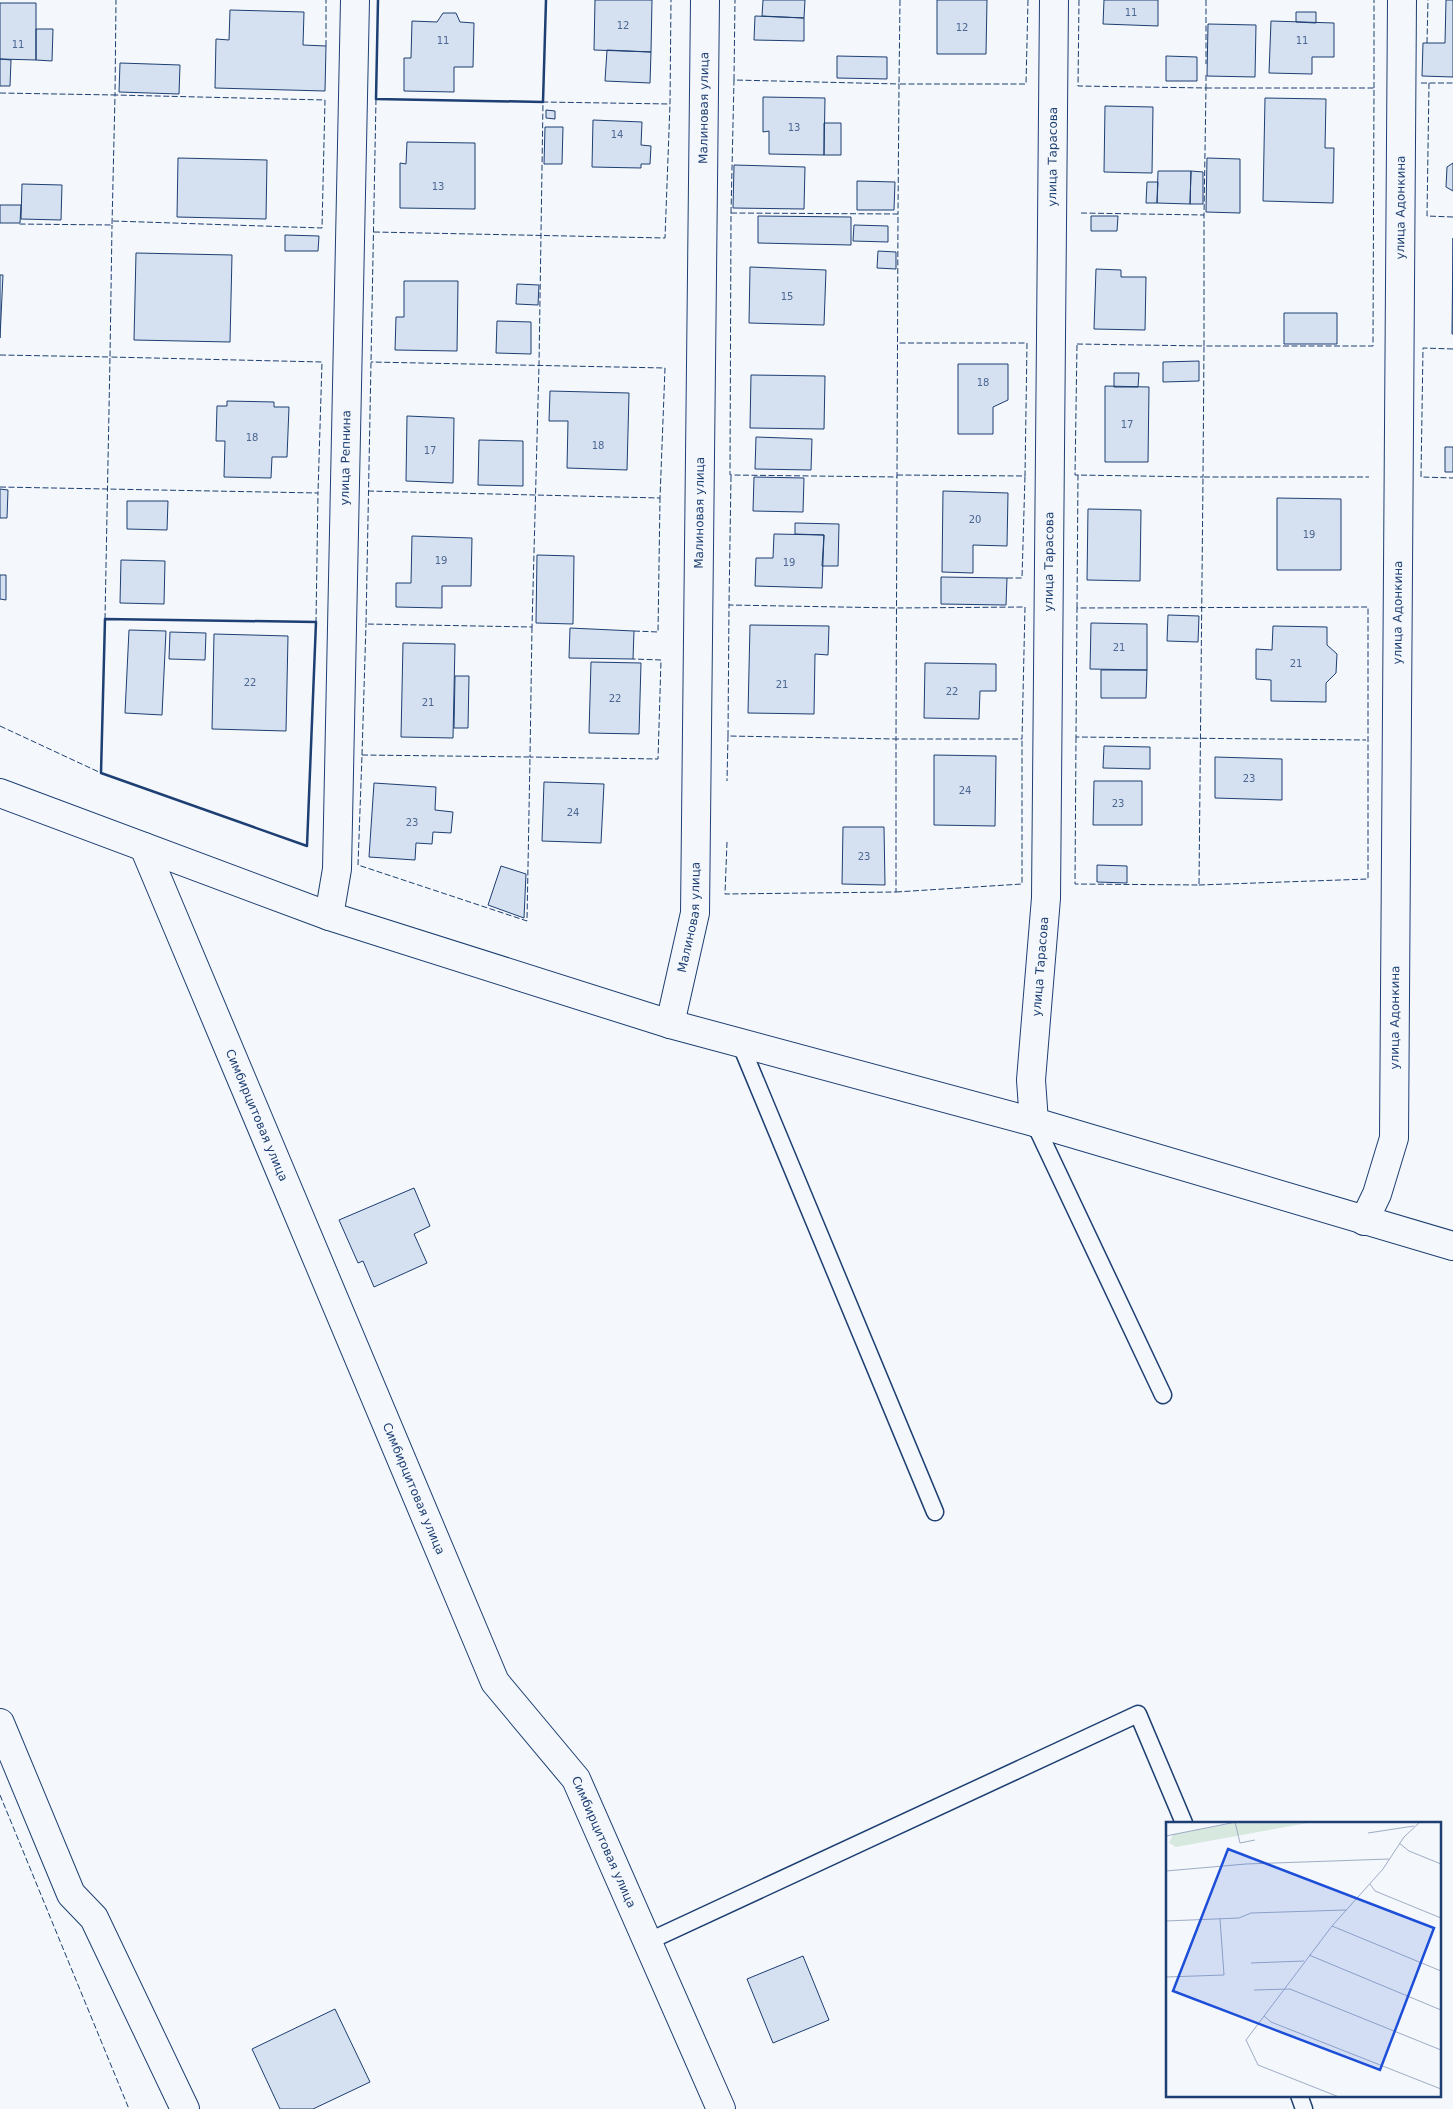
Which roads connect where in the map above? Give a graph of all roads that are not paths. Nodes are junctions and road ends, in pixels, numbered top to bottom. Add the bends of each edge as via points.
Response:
1 (355, 0) edge
2 (706, 0) edge
3 (1054, 0) edge
4 (1402, 0) edge
5 (0, 793) edge
6 (144, 847) junction
7 (329, 916) junction
8 (670, 1024) junction
9 (740, 1043) junction
10 (1034, 1122) junction
11 (1364, 1221) junction
12 (1453, 1246) edge
13 (1162, 1395) dead end
14 (935, 1512) dead end
15 (0, 1723) edge
16 (1184, 1822) edge
17 (648, 1942) junction
18 (1299, 2096) edge
19 (185, 2109) edge
20 (721, 2109) edge
21 (1304, 2109) edge

1 - 7 street, улица Репнина via 337,868
2 - 8 street, Малиновая улица via 695,913
3 - 10 street, улица Тарасова via 1046,898 1031,1080
4 - 11 street, улица Адонкина via 1394,1138 1377,1194
5 - 6 street
6 - 7 street
6 - 17 street, Симбирцитовая улица via 495,1682 576,1779
7 - 8 street
8 - 9 street
9 - 10 street
9 - 14 lane
10 - 11 street
10 - 13 lane
11 - 12 street
15 - 19 street via 71,1894 94,1918
16 - 17 lane via 1138,1714
17 - 20 street, Симбирцитовая улица
18 - 21 lane

